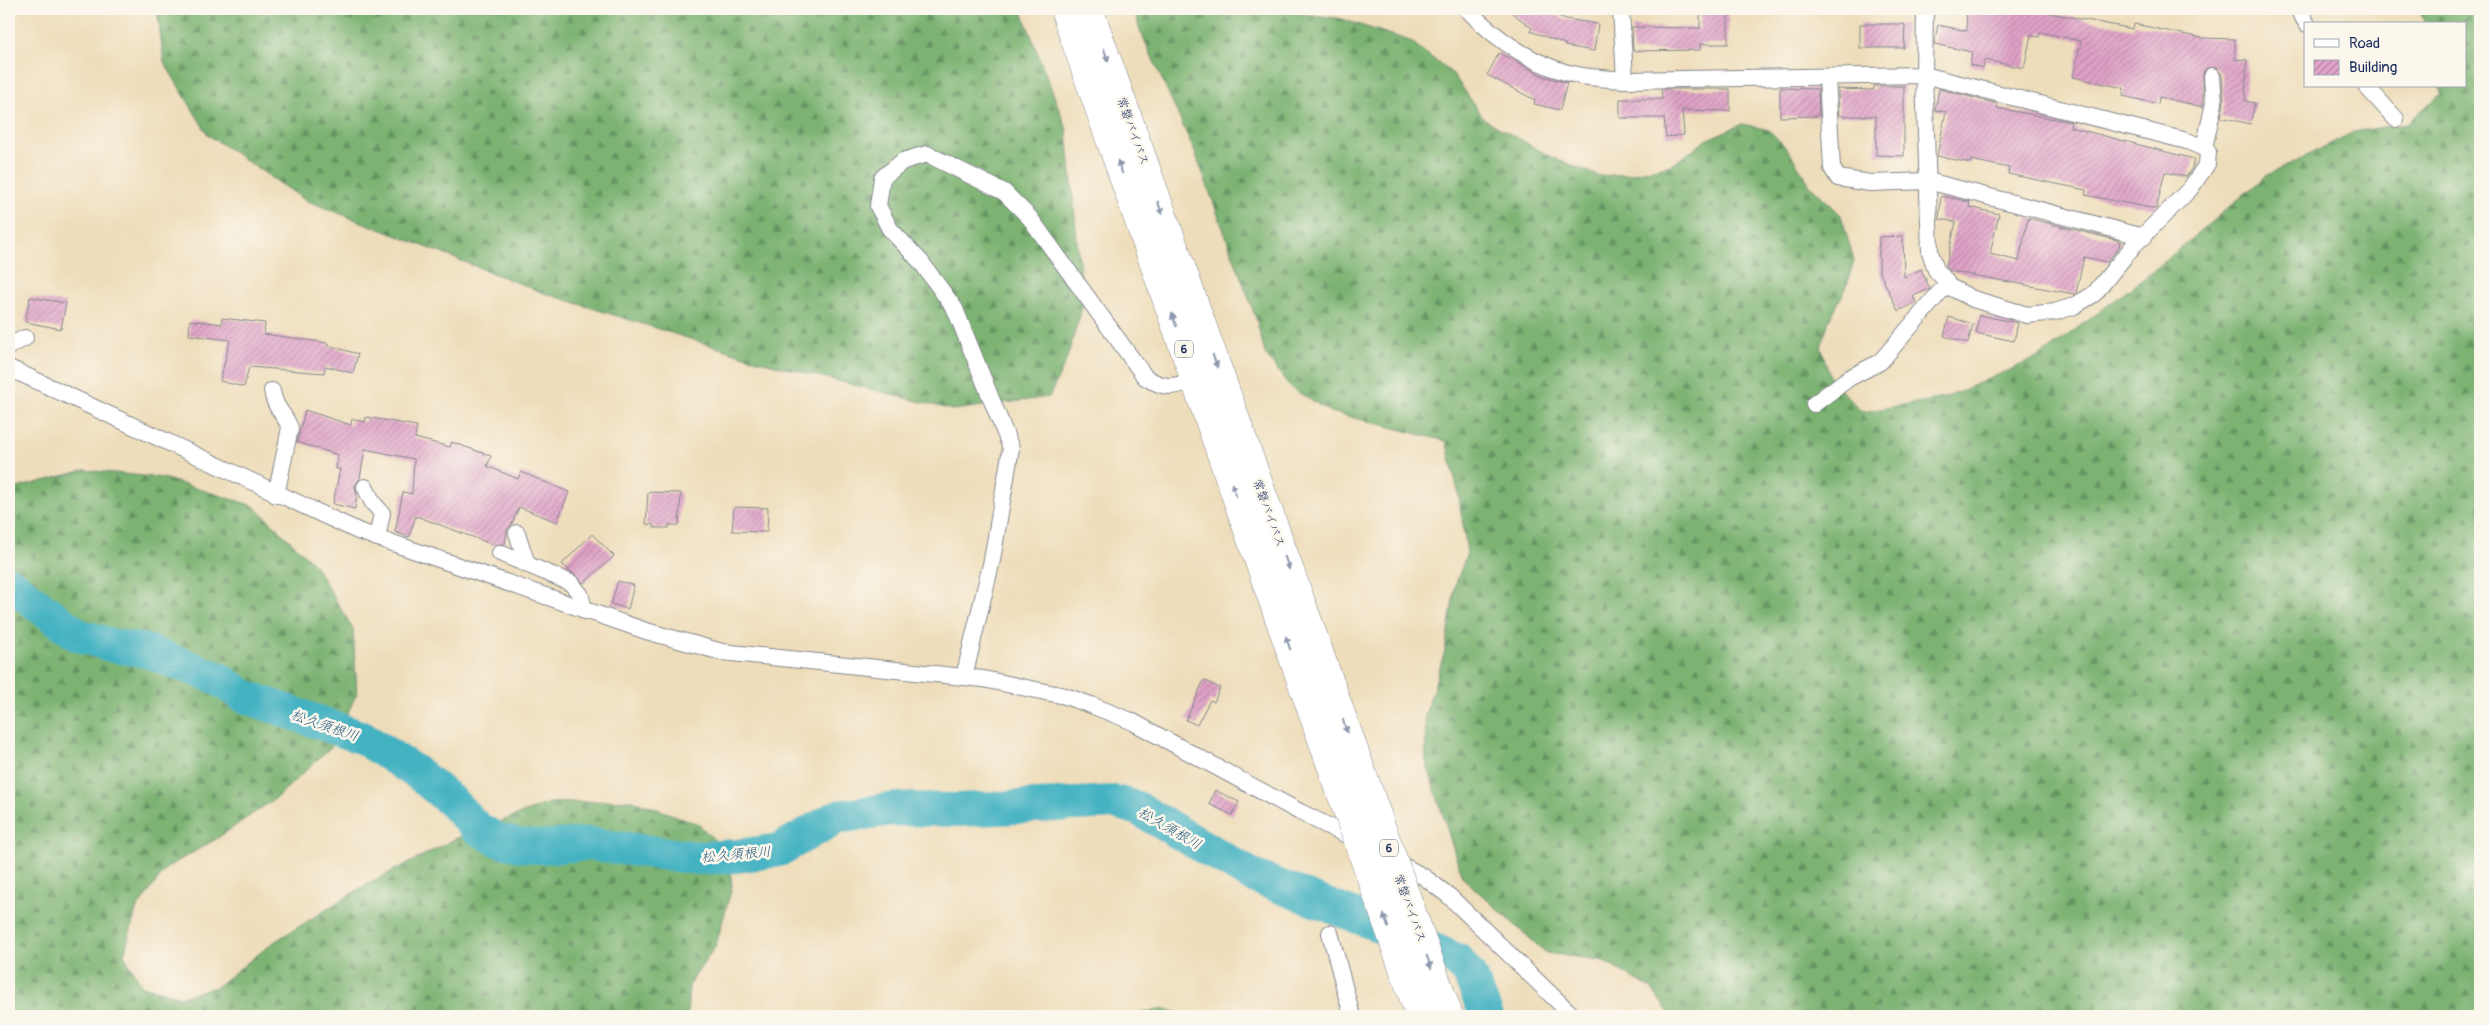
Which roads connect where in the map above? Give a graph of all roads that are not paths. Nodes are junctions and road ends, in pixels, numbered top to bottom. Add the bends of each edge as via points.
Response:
1 (1064, 9) edge
2 (1089, 9) edge
3 (1467, 9) edge
4 (1621, 9) edge
5 (1925, 9) edge
6 (2298, 9) edge
7 (2306, 22) edge
8 (1924, 75) junction
9 (2212, 76) dead end
10 (1827, 77) junction
11 (1625, 80) junction
12 (2368, 88) edge
13 (2396, 119) dead end
14 (2204, 148) junction
15 (1928, 181) junction
16 (2144, 236) junction
17 (1946, 285) junction
18 (24, 338) dead end
19 (9, 346) edge
20 (9, 368) edge
21 (1196, 380) junction
22 (272, 391) dead end
23 (1814, 404) dead end
24 (365, 487) dead end
25 (276, 494) junction
26 (517, 533) dead end
27 (377, 538) junction
28 (500, 553) dead end
29 (527, 564) junction
30 (585, 611) junction
31 (964, 677) junction
32 (1317, 685) junction
33 (1330, 933) dead end
34 (1352, 1016) edge
35 (1420, 1016) edge
36 (1449, 1016) edge
37 (1573, 1016) edge

21 -> 1 highway, 常磐バイパス / 6
2 -> 32 highway, 常磐バイパス / 6
3 - 11 street via 1529,57 1581,76
4 - 11 street
5 - 8 street
6 - 7 street
8 - 10 street
8 - 14 street
8 - 15 street
9 - 14 street via 2214,104
10 - 11 street
10 - 15 street via 1832,168 1838,178 1870,183
12 - 13 street
14 - 16 street via 2208,152 2203,171
15 - 16 street
15 - 17 street via 1930,252
16 - 17 street via 2094,294 2074,306 2055,312 2027,315 1973,299
17 - 23 street via 1880,362 1849,378
18 - 19 street
20 - 25 street
21 - 31 street via 1170,387 1158,385 1145,377 1030,218 1004,192 927,154 903,160 882,178 878,206 890,228 921,262 955,309 1011,448 992,560
32 -> 21 highway, 常磐バイパス / 6
22 - 25 street via 278,411 290,428
24 - 27 street via 382,513
25 - 27 street
26 - 29 street
27 - 30 street
28 - 29 street
29 - 30 street via 571,583 580,594
30 - 31 street via 722,652
31 - 37 street via 1065,696 1123,718 1362,842 1424,877 1449,896
35 -> 32 highway, 常磐バイパス / 6, bridge
32 -> 36 highway, 常磐バイパス / 6, bridge
33 - 34 street

